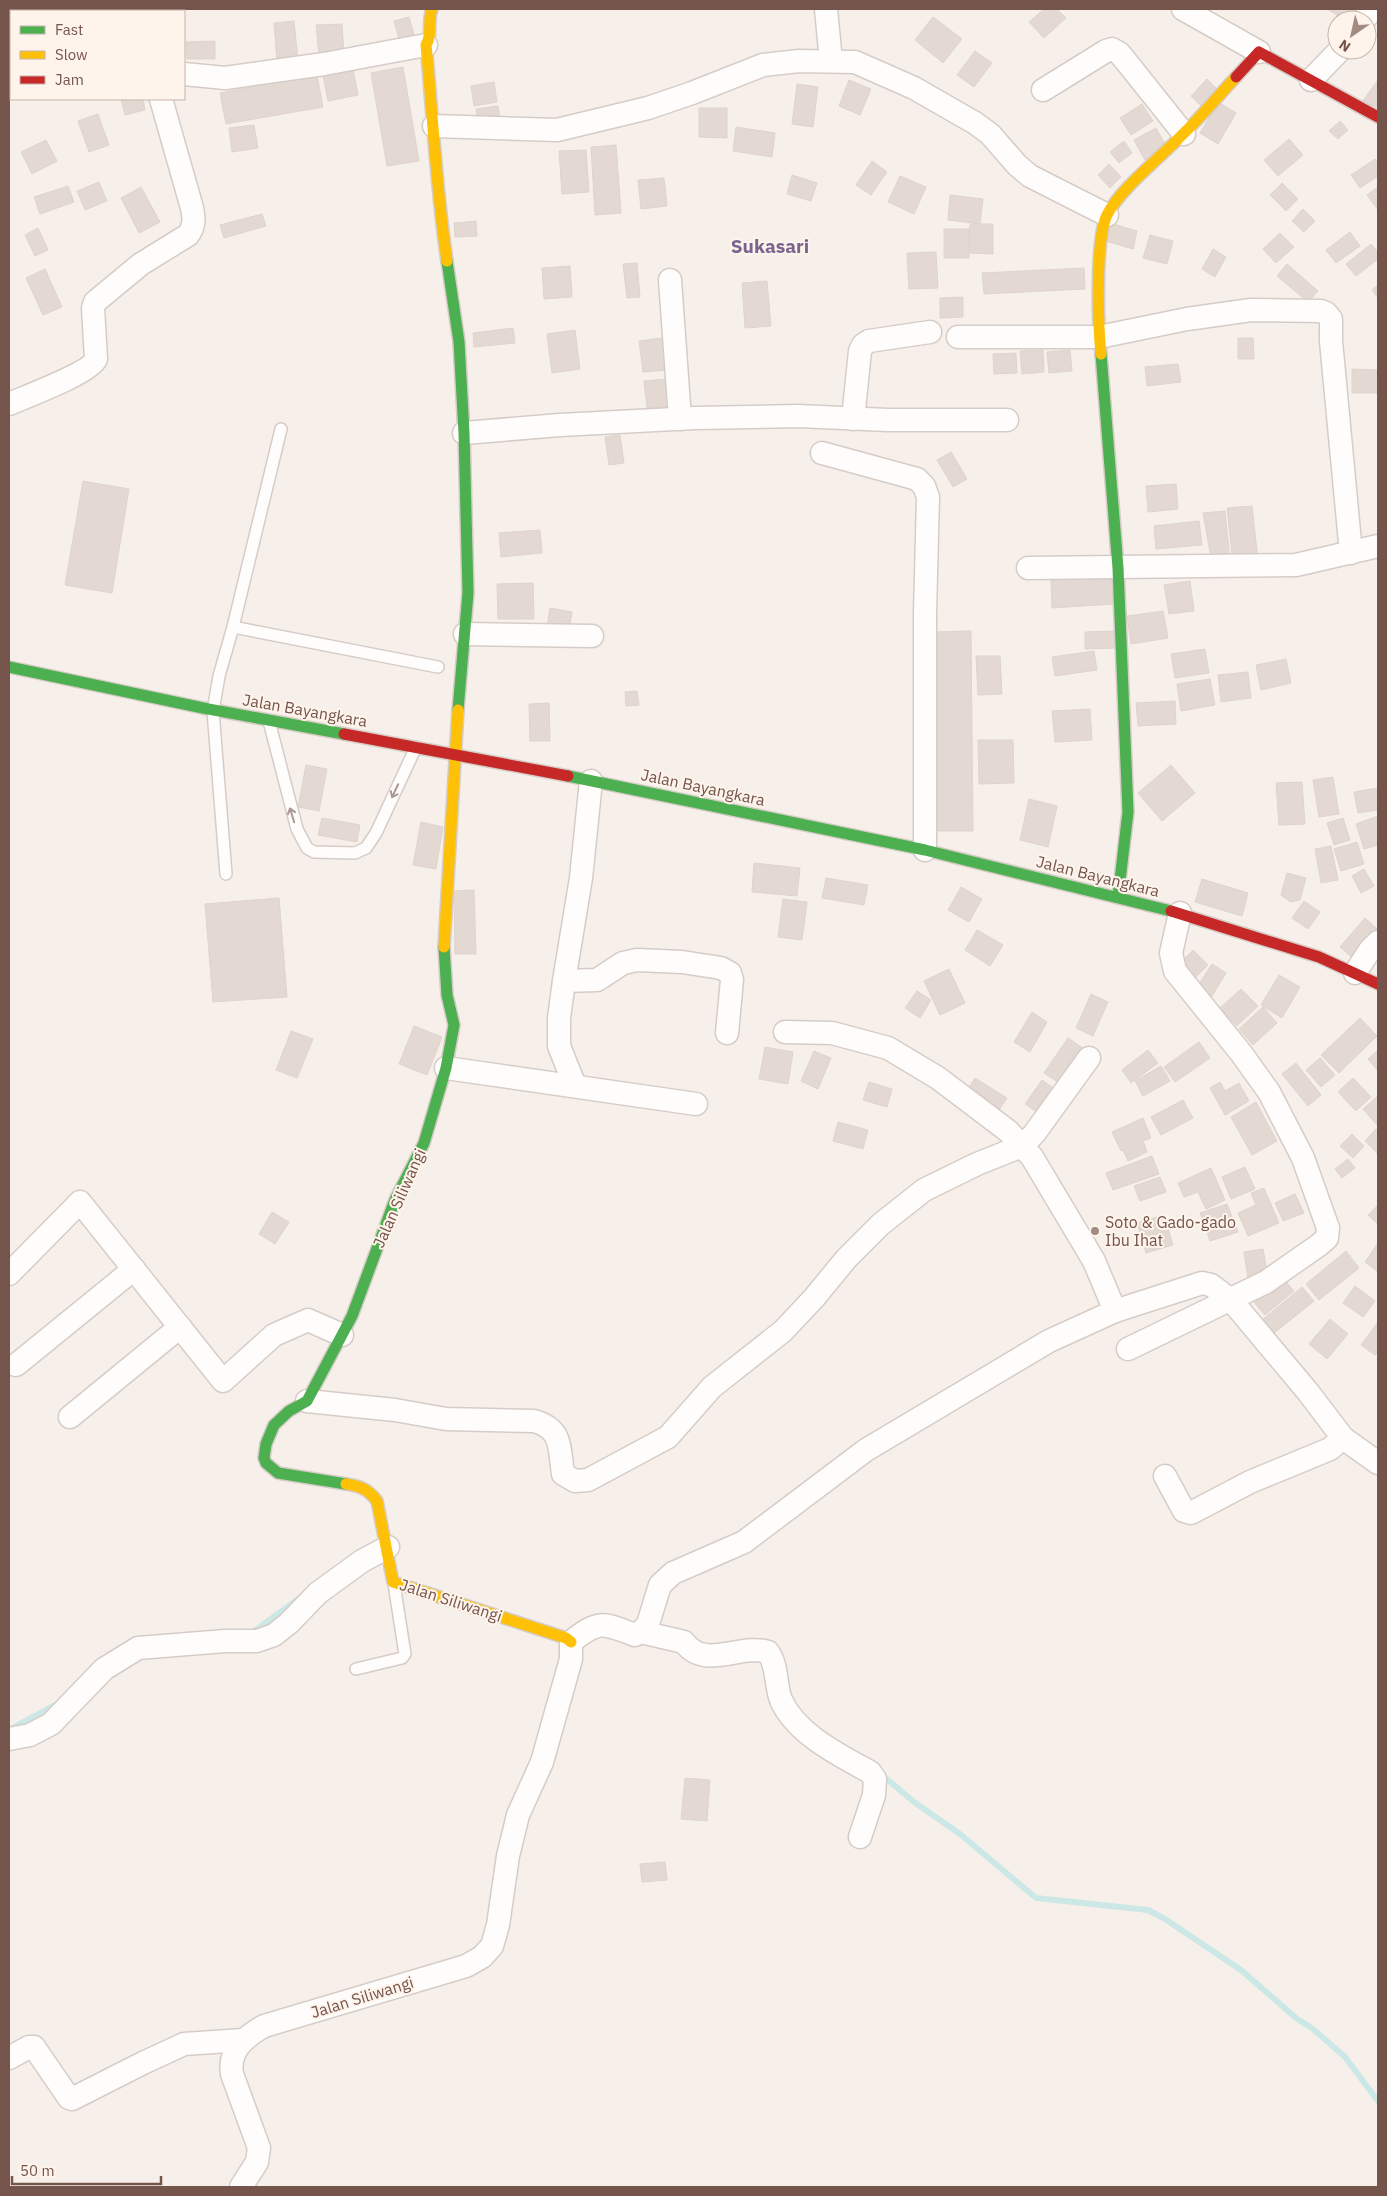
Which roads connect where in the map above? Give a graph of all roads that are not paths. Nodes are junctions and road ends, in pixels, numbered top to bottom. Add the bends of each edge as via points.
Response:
1 (432, 9) edge
2 (826, 9) edge
3 (1183, 9) edge
4 (426, 45) junction
5 (1259, 52) junction
6 (1330, 60) edge
7 (831, 61) junction
8 (185, 74) edge
9 (1311, 80) junction
10 (1043, 90) dead end
11 (160, 100) edge
12 (1378, 117) edge
13 (434, 126) junction
14 (1184, 134) junction
15 (1107, 215) junction
16 (670, 280) dead end
17 (930, 332) dead end
18 (958, 337) dead end
19 (1099, 337) junction
20 (9, 404) edge
21 (680, 419) junction
22 (854, 419) junction
23 (1007, 420) dead end
24 (281, 429) dead end
25 (464, 433) junction
26 (822, 453) dead end
27 (1378, 546) edge
28 (1352, 553) junction
29 (1028, 568) dead end
30 (1118, 568) junction
31 (233, 627) junction
32 (465, 634) junction
33 (592, 636) dead end
34 (9, 667) edge
35 (438, 667) dead end
36 (213, 711) junction
37 (269, 720) junction
38 (416, 747) junction
39 (454, 755) junction
40 (592, 781) junction
41 (925, 850) junction
42 (226, 874) dead end
43 (1118, 897) junction
44 (1180, 913) junction
45 (1378, 942) edge
46 (1355, 973) junction
47 (564, 981) junction
48 (1378, 984) edge
49 (785, 1032) dead end
50 (727, 1033) dead end
51 (1089, 1058) dead end
52 (446, 1068) junction
53 (575, 1086) junction
54 (696, 1104) dead end
55 (1022, 1146) junction
56 (134, 1269) junction
57 (9, 1274) edge
58 (1232, 1300) junction
59 (1115, 1311) junction
60 (180, 1327) junction
61 (342, 1334) junction
62 (1128, 1349) dead end
63 (16, 1365) dead end
64 (307, 1401) junction
65 (70, 1417) dead end
66 (1343, 1438) junction
67 (1378, 1463) edge
68 (1165, 1476) dead end
69 (388, 1548) junction
70 (393, 1582) junction
71 (640, 1632) junction
72 (572, 1646) junction
73 (356, 1669) dead end
74 (9, 1739) edge
75 (860, 1837) dead end
76 (243, 2040) junction
77 (9, 2058) edge
78 (241, 2187) edge

1 - 4 main road, Jalan Siliwangi
2 - 7 street
3 - 5 street
4 - 8 street via 225,78
4 - 13 main road, Jalan Siliwangi
5 - 9 main road
5 - 14 main road
6 - 9 street
7 - 13 street via 763,65 648,108 557,130
7 - 15 street via 855,62 914,88 990,134 1017,165 1040,183
9 - 12 main road
10 - 14 street via 1112,49 1125,60
11 - 20 street via 192,208 192,228 95,302 94,363 76,375
13 - 25 main road, Jalan Siliwangi via 438,205 459,342
14 - 15 main road via 1119,196
15 - 19 main road via 1100,235
16 - 21 street
17 - 22 street via 869,341 863,345
18 - 19 street
19 - 28 street via 1250,310 1326,313 1331,319
19 - 30 main road
21 - 22 street via 798,416
21 - 25 street
22 - 23 street
24 - 31 lane
25 - 32 main road, Jalan Siliwangi via 468,593
26 - 41 street via 917,479 928,497
27 - 28 street
28 - 30 street via 1296,565
29 - 30 street
30 - 43 main road via 1128,812
31 - 35 lane
31 - 36 lane
32 - 33 street
32 - 39 main road, Jalan Siliwangi
34 - 36 main road, Jalan Bayangkara
36 - 37 main road, Jalan Bayangkara
36 - 42 lane
37 - 38 main road, Jalan Bayangkara
38 -> 37 lane via 366,848 355,853 314,852 307,848 297,830
38 - 39 main road, Jalan Bayangkara
39 - 40 main road, Jalan Bayangkara
39 - 52 main road, Jalan Siliwangi via 443,938 447,995 454,1025
40 - 41 main road, Jalan Bayangkara
40 - 47 street via 581,878
41 - 43 main road, Jalan Bayangkara
43 - 44 main road, Jalan Bayangkara
44 - 46 main road, Jalan Bayangkara via 1319,957
44 - 58 street via 1171,953 1175,971 1269,1092 1303,1158 1328,1228 1327,1238 1319,1245 1266,1282
45 - 46 street
46 - 48 main road, Jalan Bayangkara
47 - 50 street via 597,980 623,963 637,960 721,968 730,973 732,980
47 - 53 street via 559,1046
49 - 55 street via 832,1033 888,1048 945,1083 1008,1131
51 - 55 street
52 - 53 street
52 - 61 main road, Jalan Siliwangi via 424,1143 395,1200 352,1316
53 - 54 street
55 - 59 street via 1032,1157 1094,1261
55 - 64 street via 924,1190 881,1224 846,1258 783,1331 712,1387 668,1437 588,1480 575,1481 563,1474 558,1436 546,1424 446,1419
56 - 57 street via 80,1202
56 - 60 street
56 - 63 street
58 - 59 street via 1211,1285 1202,1283
58 - 62 street
58 - 66 street
59 - 71 street via 1049,1341 866,1450 744,1542 673,1573 660,1585 648,1624
60 - 61 street via 224,1381 274,1335 308,1320
60 - 65 street
61 - 64 main road, Jalan Siliwangi
64 - 69 main road, Jalan Siliwangi via 274,1425 266,1444 266,1462 278,1473 359,1486 370,1492 377,1501
66 - 67 street
66 - 68 street via 1330,1449 1250,1482 1191,1513 1184,1511
69 - 70 main road, Jalan Siliwangi
69 - 74 street via 362,1561 318,1593 274,1635 257,1642 225,1641 138,1648 104,1669 51,1724 30,1735
70 - 72 main road, Jalan Siliwangi via 562,1637
70 - 73 lane via 404,1654 402,1658
71 - 72 street via 636,1635 602,1624 587,1629
71 - 75 street via 684,1642 694,1651 764,1650 770,1653 782,1700 791,1715 825,1746 875,1778 874,1795
72 - 76 street, Jalan Siliwangi via 542,1762 518,1815 508,1856 498,1925 488,1952 466,1966 264,2026
76 - 77 street via 184,2044 72,2100 34,2047
76 - 78 street, Jalan Siliwangi via 232,2057 232,2074 259,2148 257,2162

